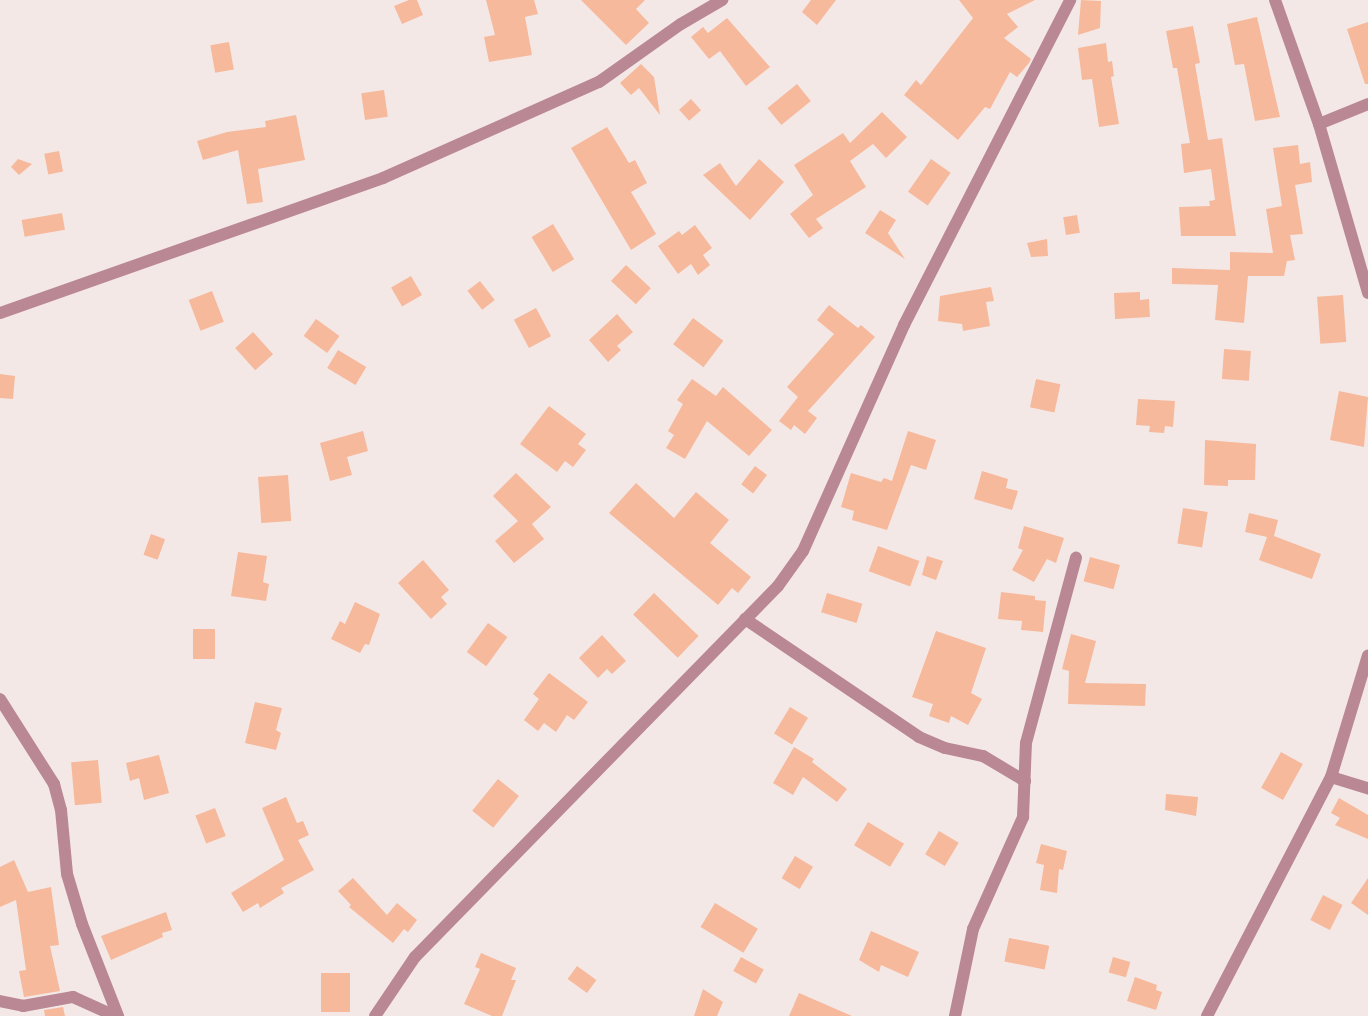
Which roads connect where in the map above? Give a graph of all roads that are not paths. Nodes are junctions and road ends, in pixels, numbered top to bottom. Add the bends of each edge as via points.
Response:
1 (722, 0) edge
2 (1070, 0) edge
3 (1275, 0) edge
4 (1368, 104) edge
5 (1319, 124) junction
6 (1367, 288) edge
7 (0, 313) edge
8 (1076, 558) dead end
9 (745, 619) junction
10 (1368, 655) edge
11 (0, 699) edge
12 (1331, 777) junction
13 (1025, 780) junction
14 (1368, 788) edge
15 (0, 1001) edge
16 (116, 1016) edge
17 (375, 1016) edge
18 (955, 1016) edge
19 (1207, 1016) edge

1 - 7 street via 681,24 599,82 480,136 383,178
2 - 9 street via 904,325 803,551 778,586
3 - 5 street
4 - 5 street
5 - 6 street
8 - 13 street via 1033,709 1026,744
9 - 13 street via 919,737 945,748 983,756
9 - 17 street via 421,950
10 - 12 street
11 - 16 street via 54,784 61,810 67,874
12 - 14 street
12 - 19 street
13 - 18 street via 1023,817 973,929
15 - 16 street via 23,1006 73,997

